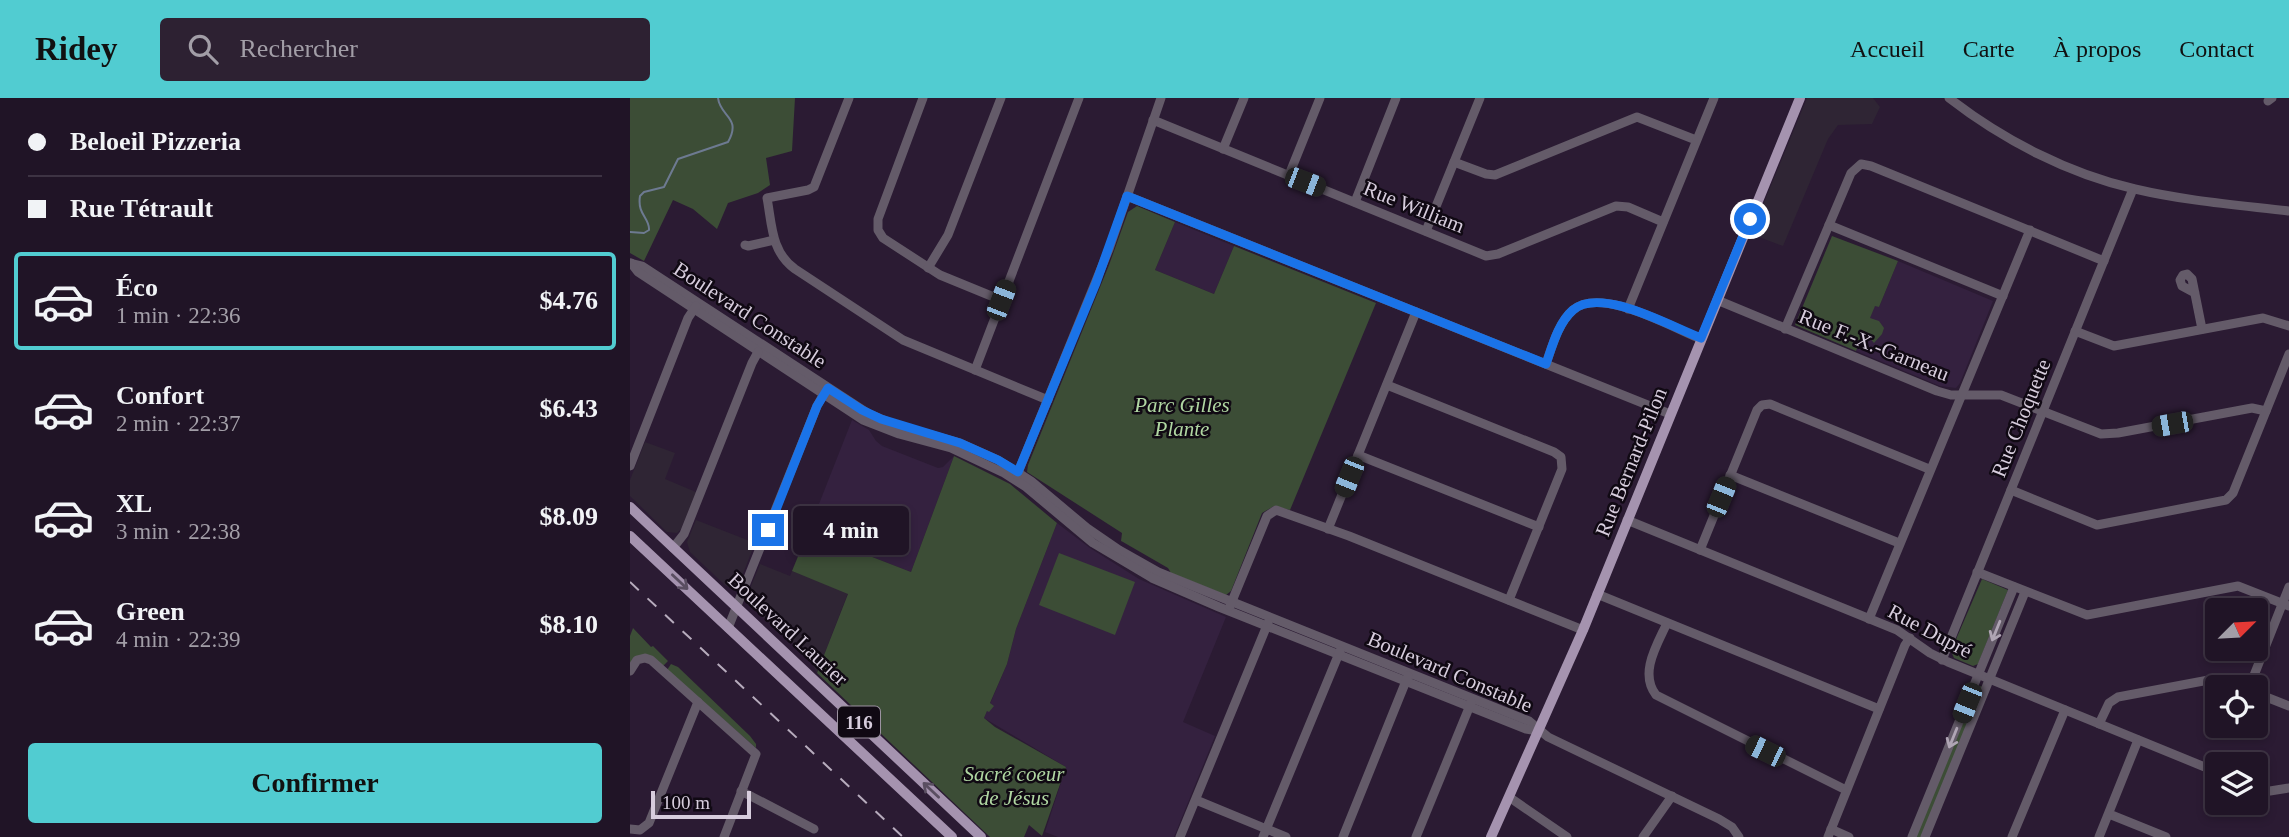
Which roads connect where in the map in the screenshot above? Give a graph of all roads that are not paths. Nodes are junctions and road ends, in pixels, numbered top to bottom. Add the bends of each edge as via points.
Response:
1 (849, 98) edge
2 (923, 98) edge
3 (1001, 98) edge
4 (1079, 98) edge
5 (1161, 98) edge
6 (1244, 98) edge
7 (1320, 98) edge
8 (1396, 98) edge
9 (1480, 98) edge
10 (1714, 98) edge
11 (1800, 98) edge
12 (1949, 98) edge
13 (1153, 120) junction
14 (1696, 140) junction
15 (1223, 149) junction
16 (1454, 162) junction
17 (1289, 175) junction
18 (2133, 189) junction
19 (1127, 196) junction
20 (1355, 202) junction
21 (2289, 211) edge
22 (1663, 222) junction
23 (1829, 225) junction
24 (2029, 230) junction
25 (1426, 231) junction
26 (774, 240) junction
27 (745, 245) dead end
28 (2104, 261) junction
29 (630, 263) edge
30 (929, 268) junction
31 (2195, 293) dead end
32 (2003, 296) junction
33 (1001, 300) junction
34 (1717, 300) junction
35 (696, 306) junction
36 (1628, 309) junction
37 (1416, 312) junction
38 (2289, 326) edge
39 (1785, 329) junction
40 (2202, 329) junction
41 (2076, 331) junction
42 (1701, 338) junction
43 (758, 352) junction
44 (2289, 354) edge
45 (1546, 364) junction
46 (975, 370) junction
47 (1387, 385) junction
48 (826, 391) junction
49 (1962, 395) junction
50 (1048, 400) junction
51 (2043, 411) junction
52 (2266, 411) junction
53 (1671, 414) junction
54 (1358, 455) junction
55 (630, 466) edge
56 (1929, 469) junction
57 (1730, 475) junction
58 (1017, 476) junction
59 (2011, 490) junction
60 (630, 508) edge
61 (1628, 520) junction
62 (1539, 527) junction
63 (1328, 529) junction
64 (630, 536) edge
65 (1899, 543) junction
66 (673, 548) junction
67 (1700, 550) junction
68 (1978, 572) junction
69 (2014, 587) junction
70 (2289, 587) edge
71 (2025, 592) junction
72 (1597, 594) junction
73 (1509, 600) junction
74 (2286, 605) edge
75 (737, 607) junction
76 (1230, 607) junction
77 (1869, 619) junction
78 (1269, 622) junction
79 (1667, 623) junction
80 (728, 628) junction
81 (1583, 630) junction
82 (1910, 638) junction
83 (1340, 650) junction
84 (1942, 660) junction
85 (630, 671) edge
86 (1979, 675) junction
87 (2255, 675) edge
88 (1407, 677) junction
89 (1989, 679) junction
90 (2205, 681) edge
91 (2268, 698) edge
92 (698, 702) junction
93 (1471, 702) junction
94 (2289, 706) edge
95 (1879, 709) junction
96 (2065, 710) junction
97 (2099, 724) junction
98 (1539, 731) junction
99 (2138, 740) junction
100 (2205, 767) edge
101 (2289, 788) edge
102 (1846, 790) junction
103 (2268, 790) edge
104 (741, 791) junction
105 (1672, 796) junction
106 (1509, 797) junction
107 (1196, 800) junction
108 (2109, 814) junction
109 (630, 829) edge
110 (814, 829) dead end
111 (1265, 833) edge
112 (1829, 833) edge
113 (1737, 834) edge
114 (724, 837) edge
115 (951, 837) edge
116 (981, 837) edge
117 (1181, 837) edge
118 (1286, 837) edge
119 (1343, 837) edge
120 (1416, 837) edge
121 (1491, 837) edge
122 (1567, 837) edge
123 (1643, 837) edge
124 (1849, 837) edge
125 (1912, 837) edge
126 (1925, 837) edge
127 (2012, 837) edge
128 (2099, 837) edge
129 (2166, 837) edge

1 - 26 street via 814,187 767,198
2 - 30 street via 877,226 881,236
3 - 30 street via 948,235
4 - 33 street
5 - 13 street
6 - 15 street
7 - 17 street
8 - 20 street
9 - 16 street
10 - 14 street
11 - 34 main road, Rue Bernard-Pilon
12 - 18 street via 2026,147
13 - 15 street, Rue William
13 - 19 street
14 - 16 street via 1637,117 1495,175
14 - 22 street
15 - 17 street, Rue William
16 - 25 street
17 - 20 street, Rue William
18 - 21 street
18 - 28 street, Rue Choquette
19 - 37 street
19 - 50 street
20 - 25 street, Rue William
22 - 25 street, Rue William via 1616,206 1492,256
22 - 36 street
23 - 24 street via 1852,171 1865,164
23 - 32 street
23 - 39 street
24 - 28 street
24 - 32 street
26 - 27 street
26 - 46 street via 789,265 892,333
28 - 41 street, Rue Choquette
29 - 35 street, Boulevard Constable
30 - 33 street
31 - 40 street
32 - 49 street
33 - 46 street
34 - 39 street, Rue F.-X.-Garneau
34 - 42 main road, Rue Bernard-Pilon
35 - 43 street, Boulevard Constable
35 - 48 street, Boulevard Constable
35 - 55 street
36 - 42 street
36 - 45 street via 1597,302 1575,308 1563,322
37 - 45 street
37 - 47 street
38 - 40 street via 2263,317
39 - 49 street, Rue F.-X.-Garneau via 1937,391
40 - 41 street via 2116,346
41 - 51 street, Rue Choquette
42 - 53 main road, Rue Bernard-Pilon
43 - 48 street, Boulevard Constable
43 - 66 street via 685,531
44 - 52 street
45 - 53 street
46 - 50 street
47 - 54 street
47 - 62 street via 1558,454 1563,467
48 - 58 street, Boulevard Constable via 872,424 951,448
48 - 75 street
49 - 51 street, Rue F.-X.-Garneau via 2001,395
49 - 56 street
50 - 58 street
51 - 52 street, Rue F.-X.-Garneau via 2109,435 2252,408
51 - 59 street, Rue Choquette
52 - 59 street via 2233,493 2223,501 2097,525
53 - 61 main road, Rue Bernard-Pilon
54 - 62 street
54 - 63 street
56 - 57 street via 1764,404 1758,408
56 - 65 street
57 - 65 street
57 - 67 street
58 - 76 street, Boulevard Constable via 1067,517 1165,580
59 - 68 street, Rue Choquette
60 - 66 main road, Boulevard Laurier / 116
61 - 67 street, Rue Dupré
61 - 72 main road, Rue Bernard-Pilon
62 - 73 street
63 - 73 street
63 - 76 street via 1278,510 1270,512
64 -> 80 main road, Boulevard Laurier / 116
65 - 77 street
66 - 75 main road, Boulevard Laurier / 116
67 - 77 street, Rue Dupré
68 - 69 street
68 - 84 street, Rue Choquette
69 - 71 street
69 -> 86 street
70 - 74 street
71 - 74 street via 2089,615 2237,586
71 - 89 street
72 - 79 street
72 - 81 main road, Rue Bernard-Pilon
73 - 81 street
74 - 87 street
75 - 80 street
116 -> 75 main road, Boulevard Laurier / 116
76 - 78 street, Boulevard Constable
77 - 82 street, Rue Dupré
78 - 83 street, Boulevard Constable
78 - 107 street
79 - 95 street
79 - 102 street via 1648,672 1656,695
80 - 115 main road, Boulevard Laurier / 116
81 - 98 main road, Rue Bernard-Pilon
82 - 84 street, Rue Dupré
82 - 95 street
83 - 88 street, Boulevard Constable
83 - 111 street
84 - 86 street, Rue Dupré
85 - 92 street via 637,660 649,659
86 - 89 street, Rue Dupré
86 -> 125 street
88 - 93 street, Boulevard Constable
88 - 119 street
89 - 96 street, Rue Dupré
89 - 126 street
90 - 97 street via 2118,697 2109,703
91 - 94 street
92 - 104 street via 756,754
92 - 109 street via 649,823 640,830
93 - 98 street, Boulevard Constable via 1525,729
93 - 120 street
95 - 102 street
96 - 97 street, Rue Dupré
96 - 127 street
97 - 99 street, Rue Dupré
98 - 105 street, Boulevard Constable
98 - 106 main road, Rue Bernard-Pilon
99 - 100 street, Rue Dupré
99 - 108 street
101 - 103 street
102 - 112 street
104 - 110 street
104 - 114 street
105 - 113 street, Boulevard Constable via 1719,819
105 - 123 street
106 - 121 main road, Rue Bernard-Pilon
106 - 122 street
107 - 111 street
107 - 117 street
108 - 128 street
108 - 129 street
111 - 118 street
112 - 124 street

